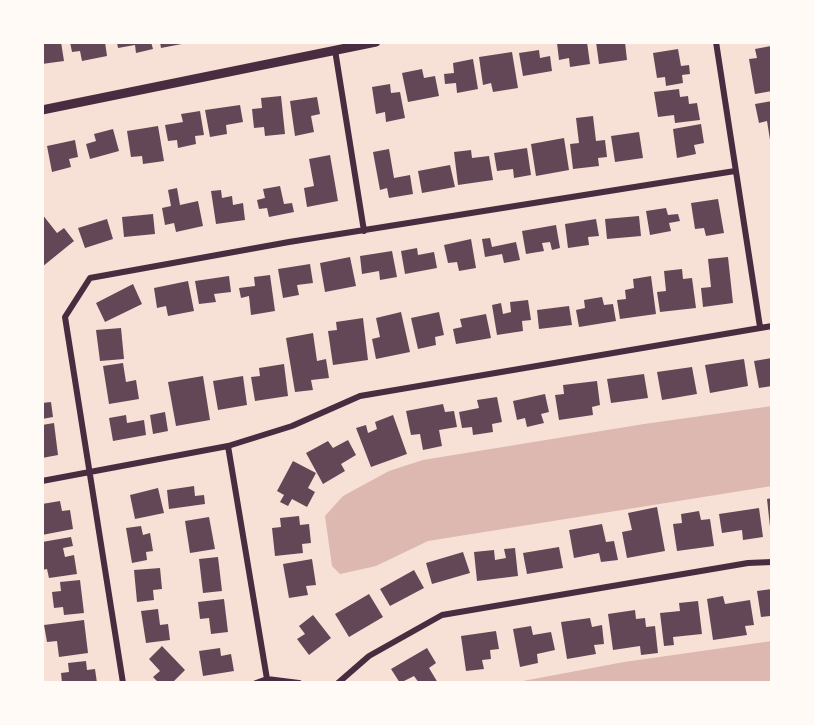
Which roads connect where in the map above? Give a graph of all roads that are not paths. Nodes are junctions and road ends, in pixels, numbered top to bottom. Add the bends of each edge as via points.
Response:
1 (376, 42) edge
2 (716, 42) edge
3 (335, 50) junction
4 (42, 110) edge
5 (735, 171) junction
6 (364, 231) junction
7 (772, 326) edge
8 (760, 327) junction
9 (228, 446) junction
10 (88, 474) junction
11 (42, 481) edge
12 (772, 562) edge
13 (267, 679) junction
14 (123, 683) edge
15 (256, 683) edge
16 (299, 683) edge
17 (338, 683) edge

1 - 3 street
2 - 5 street
3 - 4 street
3 - 6 street
5 - 6 street
5 - 8 street
6 - 10 street via 90,278 65,317
7 - 8 street
8 - 9 street via 360,396 292,426
9 - 10 street
9 - 13 street
10 - 11 street
10 - 14 street
12 - 17 street via 442,615 369,656
13 - 15 street
13 - 16 street

